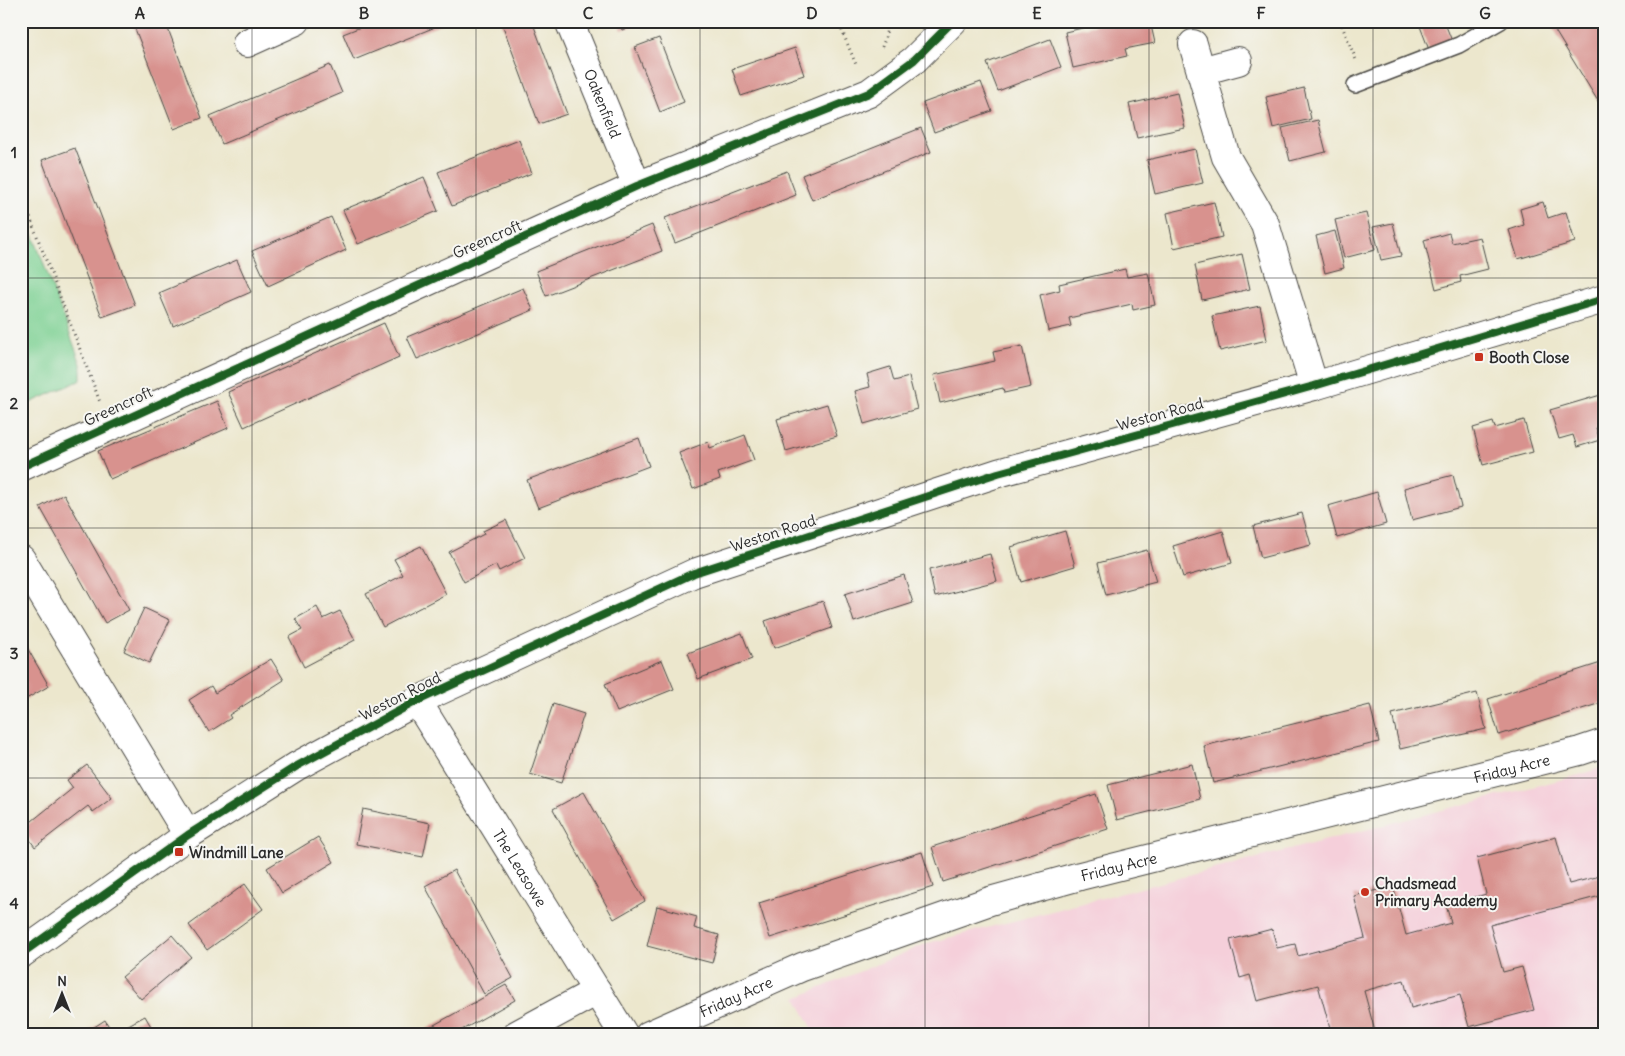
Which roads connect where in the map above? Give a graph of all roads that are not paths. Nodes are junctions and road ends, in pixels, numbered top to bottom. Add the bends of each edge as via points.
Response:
1 (296, 21) edge
2 (569, 21) edge
3 (953, 21) edge
4 (1500, 21) edge
5 (247, 43) dead end
6 (1193, 44) dead end
7 (1238, 61) dead end
8 (1201, 71) junction
9 (1360, 84) road end
10 (637, 186) junction
11 (1604, 299) edge
12 (1314, 386) junction
13 (21, 466) edge
14 (21, 559) edge
15 (418, 701) junction
16 (1604, 743) edge
17 (188, 835) junction
18 (21, 954) edge
19 (597, 990) junction
20 (516, 1035) edge
21 (624, 1035) edge
22 (649, 1035) edge

1 - 5 street
2 - 10 street, Oakenfield
3 - 10 street, Greencroft via 914,60 868,93
4 - 9 lane via 1458,45
6 - 8 street
7 - 8 street
8 - 12 street via 1226,157 1265,224
10 - 13 street, Greencroft
11 - 12 street, Weston Road
12 - 15 street, Weston Road via 998,472 694,573
14 - 17 street
15 - 17 street, Weston Road via 297,766
15 - 19 street, The Leasowe
16 - 22 street, Friday Acre via 1080,876 990,902 802,967
17 - 18 street, Weston Road
19 - 20 street
19 - 21 street, The Leasowe

